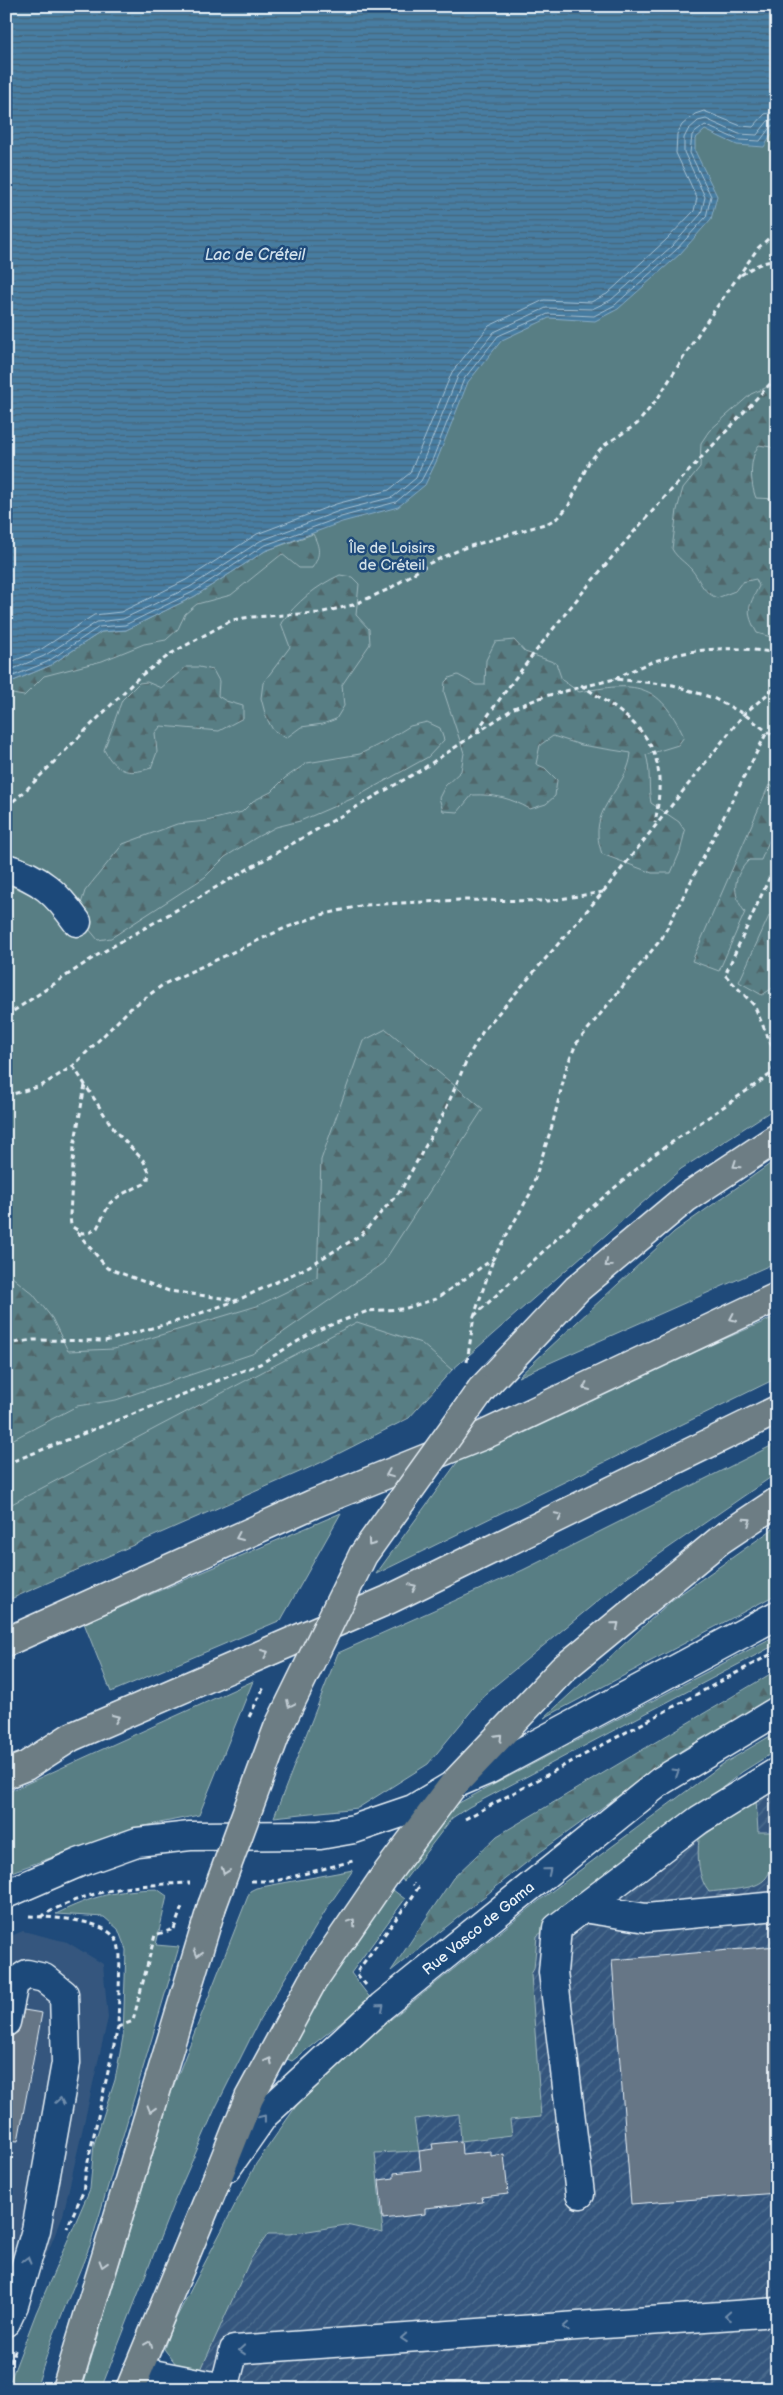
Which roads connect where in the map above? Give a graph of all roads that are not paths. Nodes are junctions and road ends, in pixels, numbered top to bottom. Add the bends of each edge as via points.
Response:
1 (6, 868) edge
2 (77, 922) dead end
3 (777, 1138) edge
4 (777, 1297) edge
5 (777, 1410) edge
6 (777, 1502) edge
7 (777, 1616) edge
8 (6, 1642) edge
9 (777, 1711) edge
10 (71, 1737) junction
11 (6, 1757) edge
12 (777, 1772) edge
13 (6, 1774) edge
14 (453, 1785) junction
15 (6, 1894) edge
16 (777, 1906) edge
17 (583, 1908) junction
18 (6, 2022) edge
19 (214, 2186) junction
20 (580, 2194) dead end
21 (777, 2312) edge
22 (6, 2322) edge
23 (134, 2380) edge
24 (224, 2388) edge
25 (66, 2389) edge

1 - 2 street via 35,879 57,895
3 -> 25 main road, bridge via 686,1198 577,1289 481,1390 363,1555 278,1728 212,1906
4 -> 8 main road via 484,1435 313,1504
10 -> 5 main road via 388,1600
14 -> 6 main road via 563,1669 720,1540
7 - 14 street via 488,1770
19 -> 9 street, Rue Vasco de Gama via 264,2115 382,2006 662,1781
10 - 11 main road
10 - 13 main road via 26,1766
12 - 17 street via 699,1820
14 - 15 street via 414,1808 354,1829 320,1835 190,1836 137,1842 86,1859
19 -> 14 main road via 249,2098 312,1982 384,1876
16 - 17 street via 646,1918
17 - 20 street via 557,1928 552,1972
22 -> 18 street via 36,2230 66,2063 64,1994 44,1978 27,1974 14,1984
23 -> 19 main road
21 -> 24 street via 234,2350
23 - 24 street

